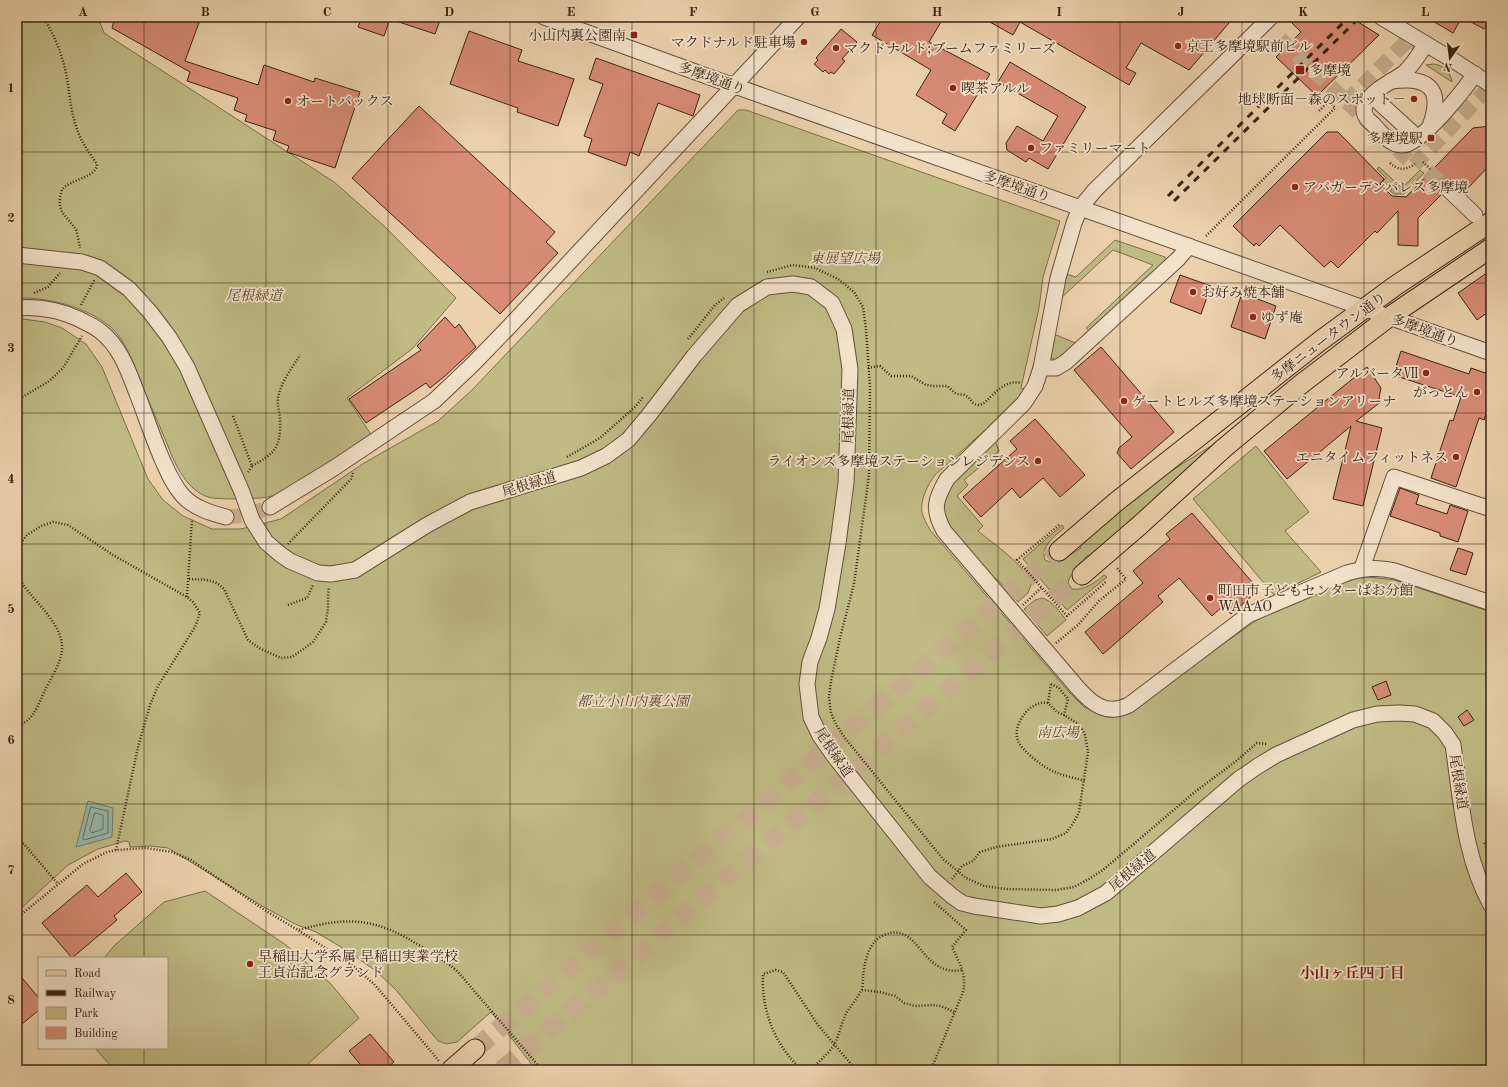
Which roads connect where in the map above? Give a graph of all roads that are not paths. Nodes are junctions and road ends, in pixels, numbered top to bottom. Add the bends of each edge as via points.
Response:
1 (544, 17) edge
2 (798, 17) edge
3 (1271, 17) edge
4 (1386, 20) edge
5 (1426, 44) junction
6 (1475, 74) junction
7 (1390, 82) junction
8 (1491, 85) edge
9 (734, 86) junction
10 (1372, 96) junction
11 (1424, 133) junction
12 (1448, 189) tunnel mouth
13 (1080, 208) junction
14 (1483, 218) edge
15 (1189, 246) junction
16 (1491, 248) edge
17 (17, 255) edge
18 (17, 308) edge
19 (1364, 308) junction
20 (1389, 317) junction
21 (1491, 353) edge
22 (1041, 368) junction
23 (270, 507) tunnel mouth
24 (1491, 509) edge
25 (226, 517) tunnel mouth
26 (1059, 550) tunnel mouth
27 (1362, 568) junction
28 (1082, 575) tunnel mouth
29 (1491, 603) edge
30 (1491, 906) edge
31 (475, 1049) tunnel mouth
32 (446, 1067) edge

1 - 9 street, 多摩境通り
2 - 9 street
3 - 13 street via 1095,190
4 - 5 street
5 - 6 street
5 - 7 street via 1412,65
6 - 8 street
6 - 11 street via 1462,94
7 - 10 street via 1381,86
7 - 11 street via 1414,80 1428,86 1434,92 1435,109
9 - 13 street, 多摩境通り
9 - 23 street via 507,329 434,401
10 - 11 street
10 - 11 street via 1364,110 1368,121 1394,144 1408,145
12 - 14 street
13 - 15 street, 多摩境通り
13 - 22 street via 1058,278
14 - 19 main road, 多摩ニュータウン通り
15 - 19 street, 多摩境通り
15 - 22 street via 1066,362 1056,368
16 - 20 main road, 多摩ニュータウン通り
17 - 30 street, 尾根緑道 via 78,261 100,268 129,288 169,337 187,367 252,520 266,542 290,561 325,574 355,570 427,525 470,502 582,468 606,456 628,440 738,305 767,287 793,284 811,287 832,303 844,329 850,369 846,483 827,608 810,662 807,684 811,717 834,756 941,888 962,902 974,906 1041,916 1078,908 1106,893 1240,779 1276,755 1352,720 1377,714 1399,713 1415,714 1433,721 1445,732 1453,745 1469,848
18 - 25 street via 60,311 101,332 124,362 171,478 192,504
19 - 20 street, 多摩境通り
19 - 26 main road, 多摩ニュータウン通り via 1116,502
20 - 21 street, 多摩境通り
20 - 28 main road, 多摩ニュータウン通り via 1300,385 1224,448
22 - 27 street via 1035,386 1024,403 946,479 935,508 937,519 944,531 1094,704 1107,709 1129,705 1254,611
24 - 27 street via 1394,477
27 - 29 street via 1395,571
31 - 32 main road

